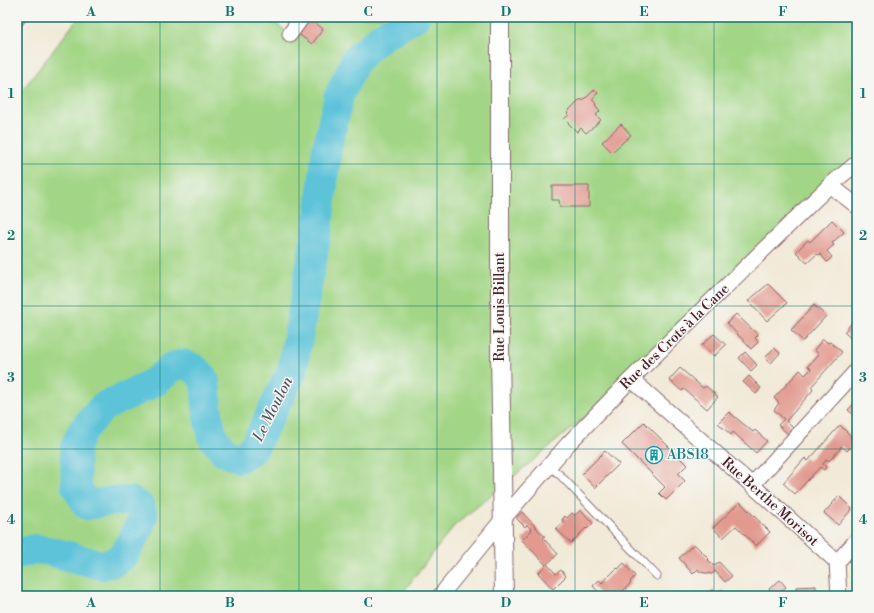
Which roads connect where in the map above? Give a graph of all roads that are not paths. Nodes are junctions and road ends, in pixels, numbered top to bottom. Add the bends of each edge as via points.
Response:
1 (302, 17) edge
2 (500, 17) edge
3 (290, 34) dead end
4 (857, 163) edge
5 (830, 185) junction
6 (857, 206) edge
7 (857, 370) edge
8 (631, 379) junction
9 (549, 466) junction
10 (752, 485) junction
11 (502, 520) junction
12 (857, 540) edge
13 (837, 562) junction
14 (657, 576) dead end
15 (440, 596) edge
16 (504, 596) edge
17 (839, 596) edge

1 - 3 street
2 - 11 street, Rue Louis Billant
4 - 5 street, Rue des Crots à la Cane
5 - 6 street
5 - 8 street, Rue des Crots à la Cane
7 - 10 street
8 - 9 street, Rue des Crots à la Cane
8 - 10 street, Rue Berthe Morisot
9 - 11 street, Rue des Crots à la Cane
9 - 14 lane
10 - 13 street, Rue Berthe Morisot
11 - 15 street, Rue des Crots à la Cane
11 - 16 street, Rue Louis Billant
12 - 13 street
13 - 17 street

